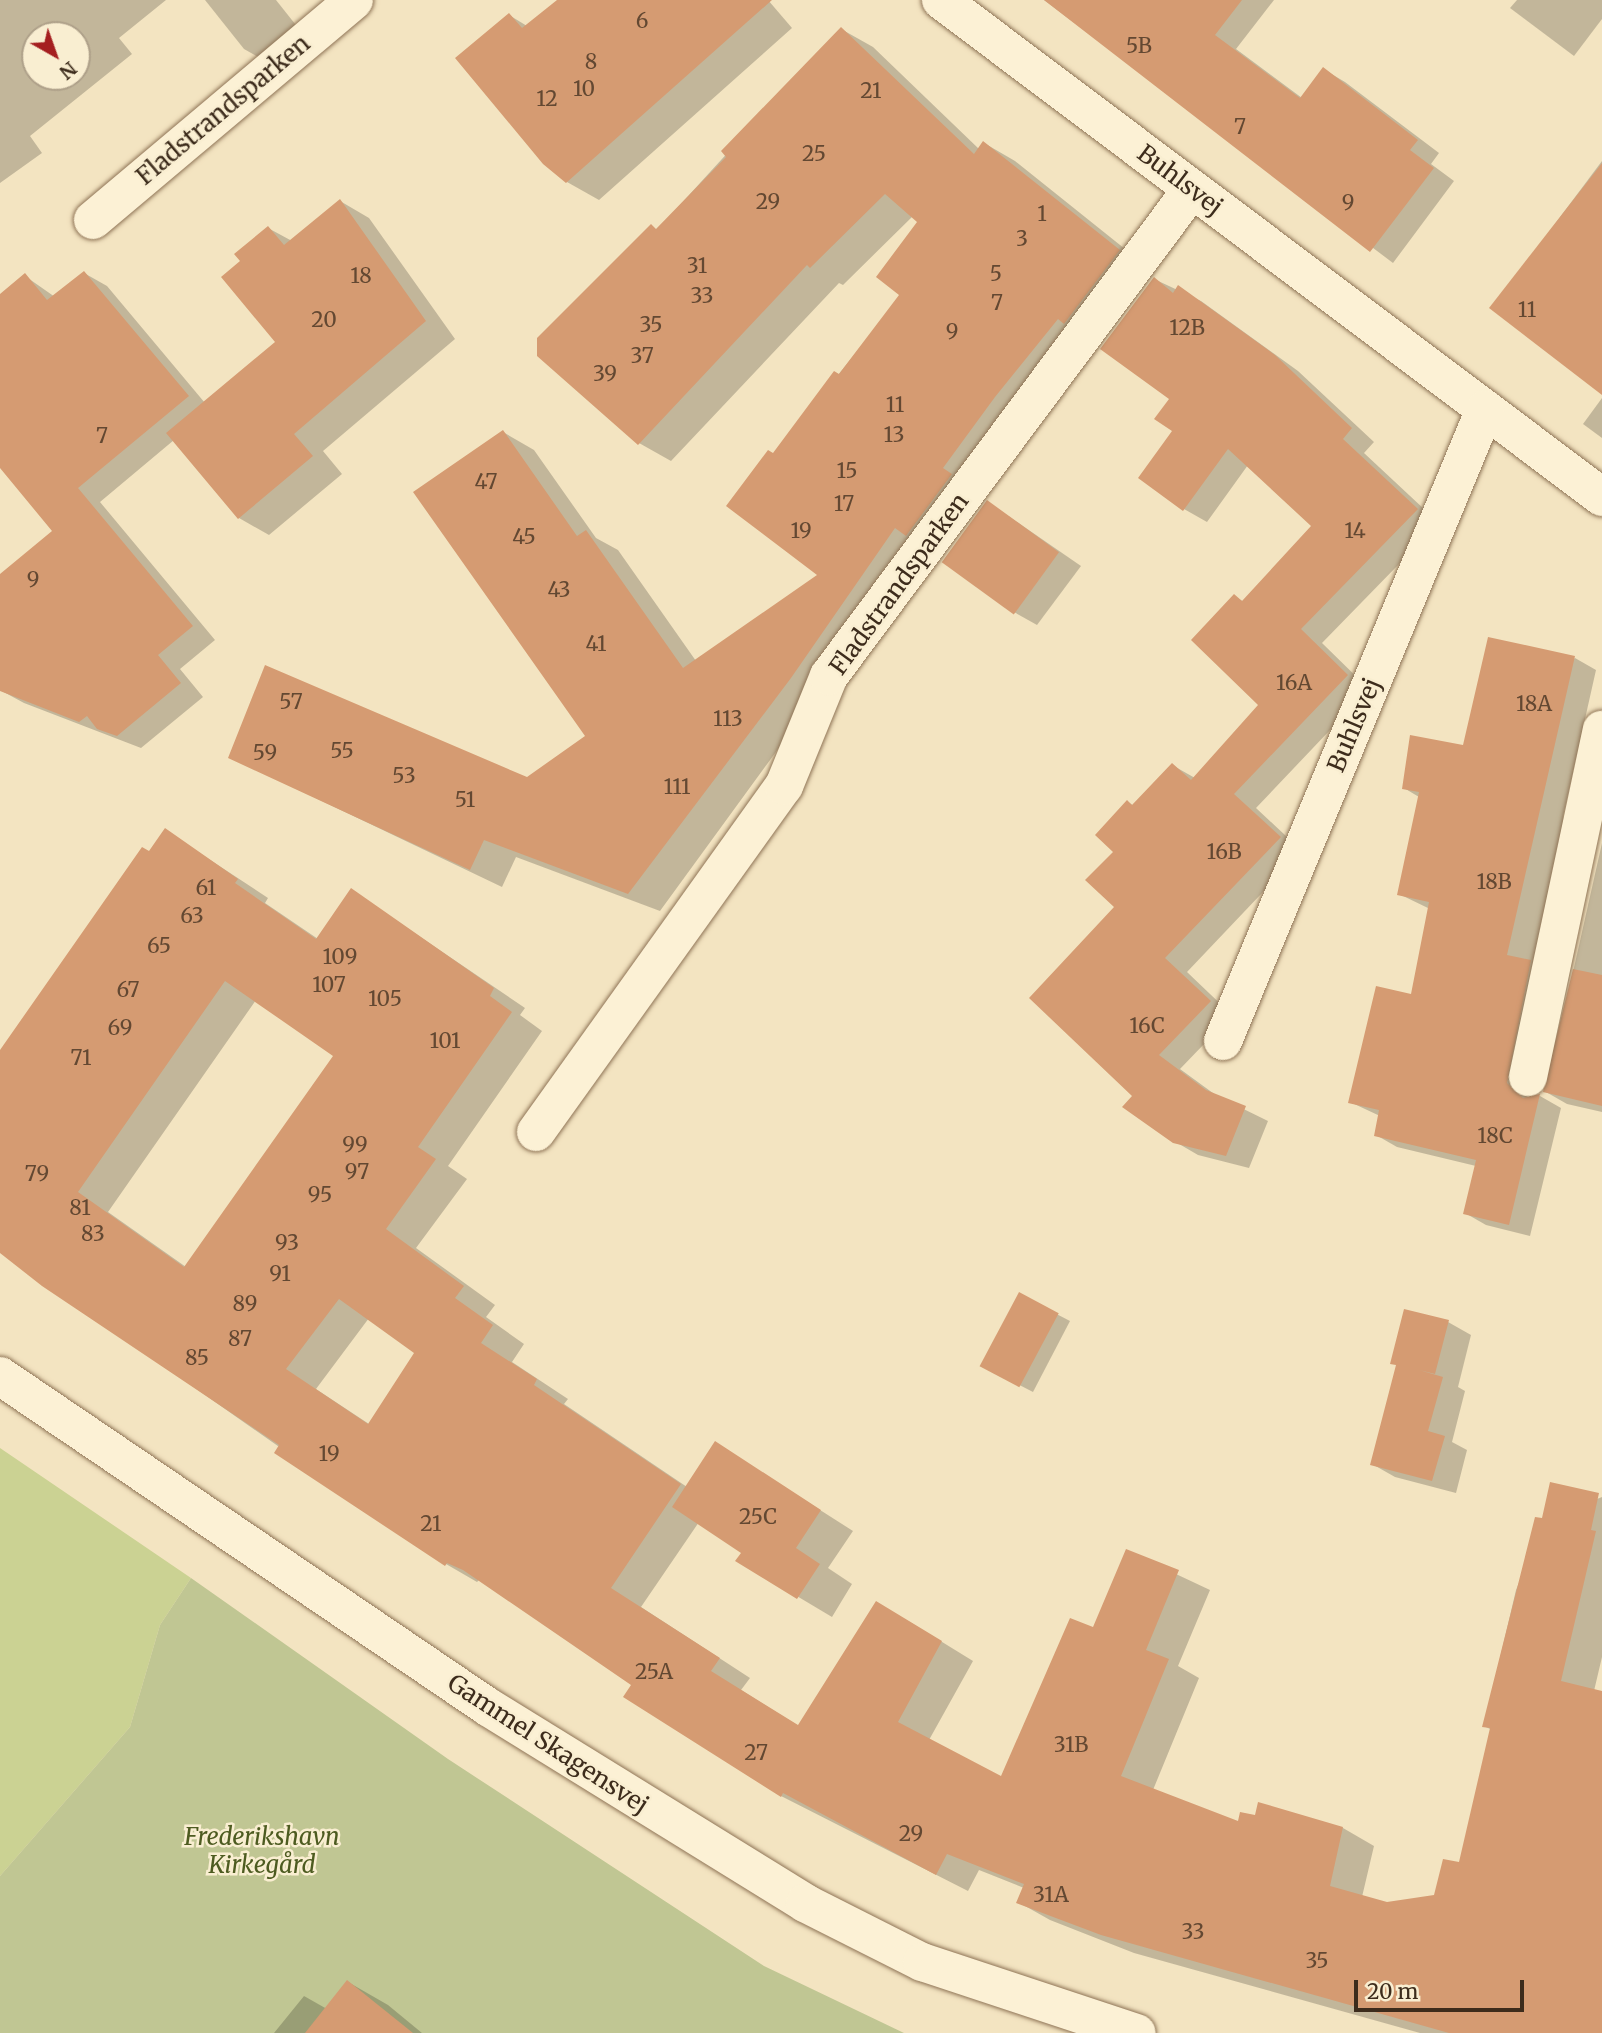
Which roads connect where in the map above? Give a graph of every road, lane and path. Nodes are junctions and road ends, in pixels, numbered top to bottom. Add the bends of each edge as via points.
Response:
1 (354, 0) edge
2 (942, 0) edge
3 (1192, 189) junction
4 (93, 220) dead end
5 (1485, 409) junction
6 (1602, 497) edge
7 (1602, 730) edge
8 (1223, 1041) dead end
9 (1528, 1077) dead end
10 (536, 1132) dead end
11 (0, 1376) edge
12 (1137, 2033) edge

1 - 4 street, Fladstrandsparken
2 - 3 street, Buhlsvej
3 - 5 street, Buhlsvej
3 - 10 street, Fladstrandsparken via 829,676 784,786
5 - 6 street, Buhlsvej
5 - 8 street, Buhlsvej
7 - 9 street
11 - 12 street, Gammel Skagensvej via 488,1707 805,1903 922,1962

